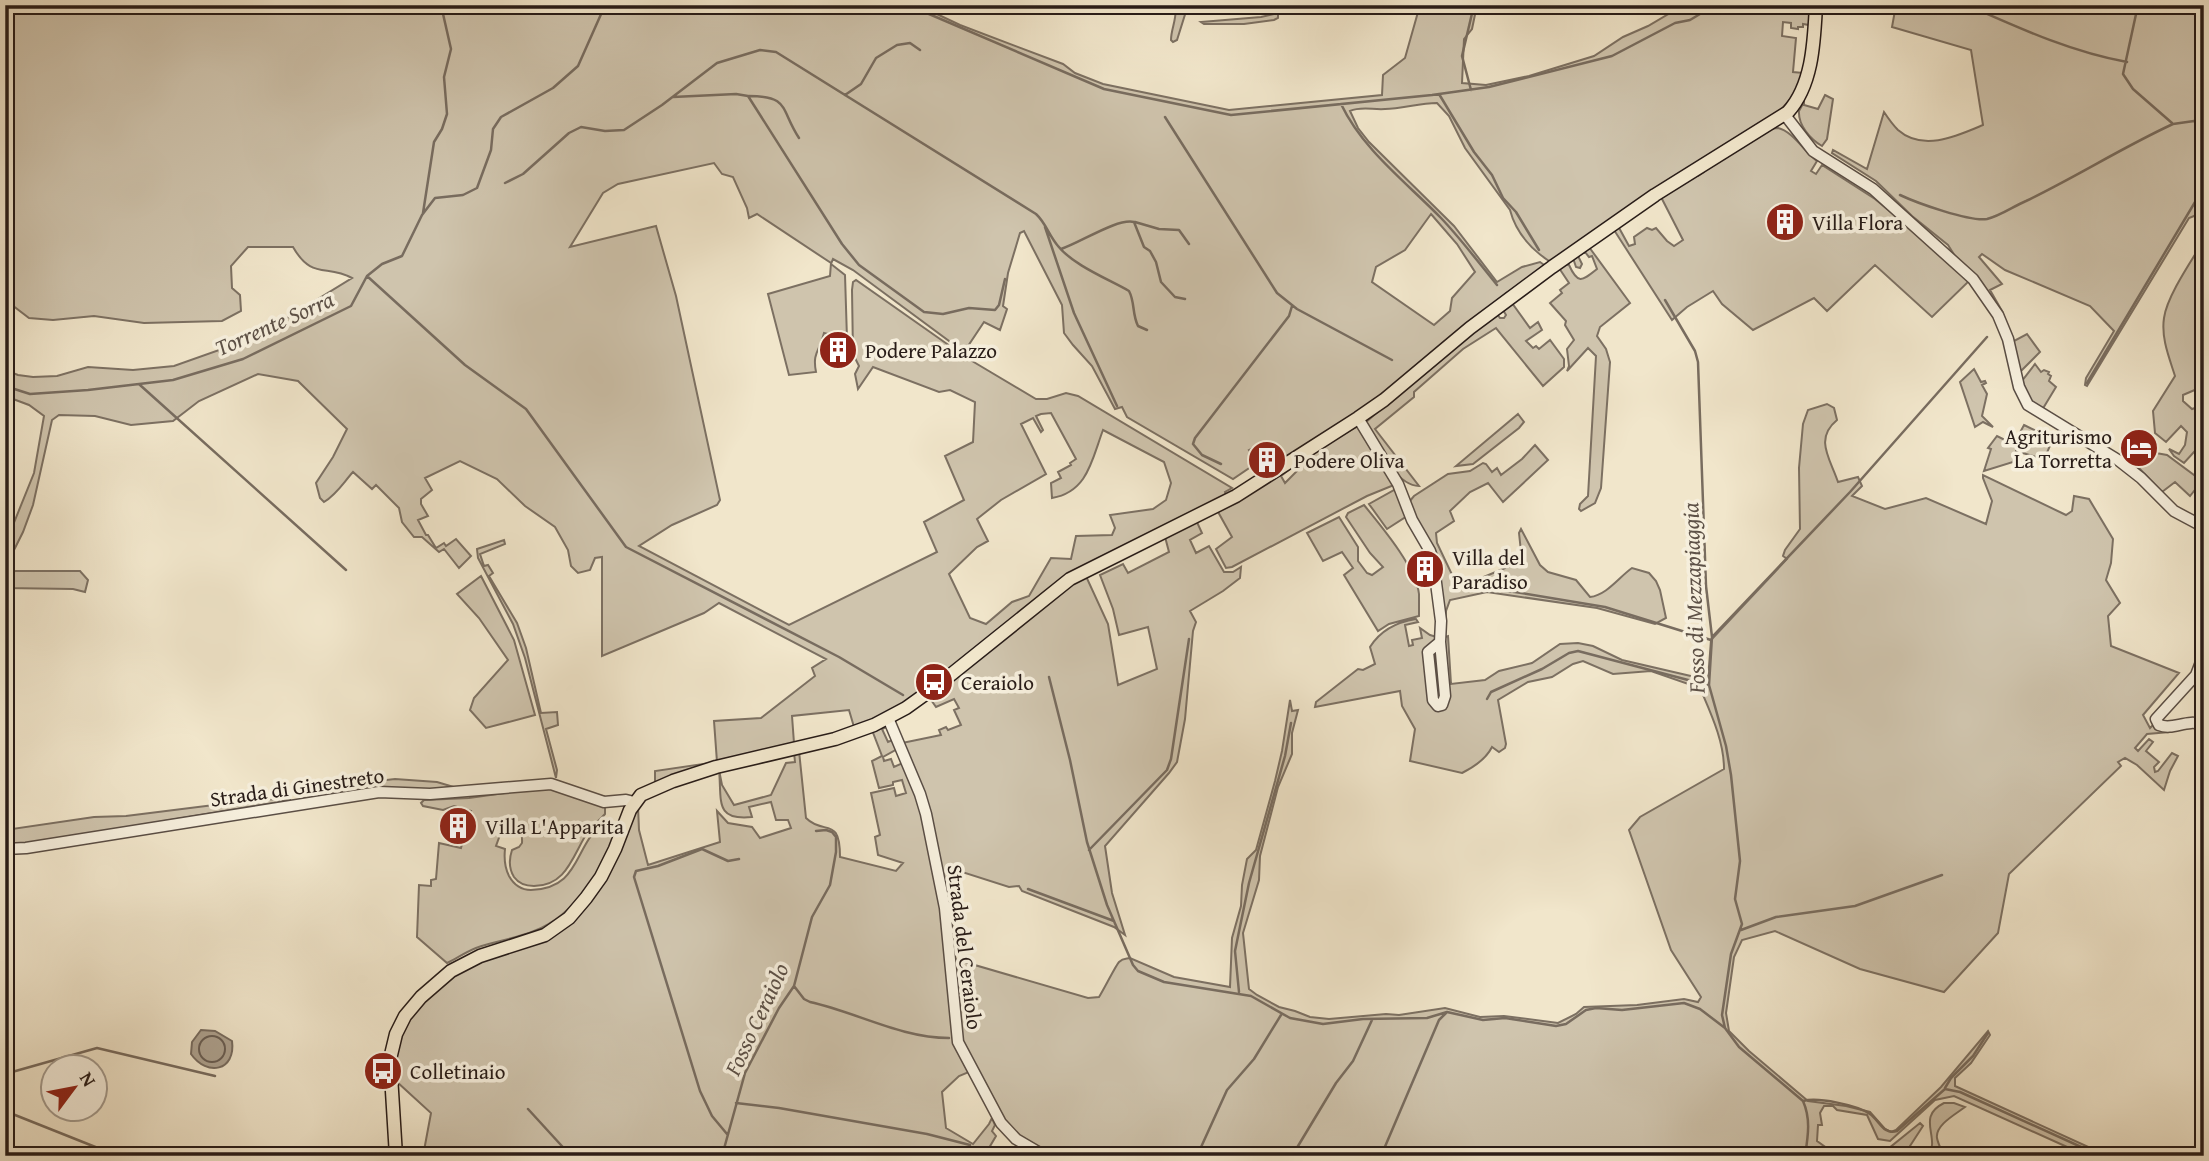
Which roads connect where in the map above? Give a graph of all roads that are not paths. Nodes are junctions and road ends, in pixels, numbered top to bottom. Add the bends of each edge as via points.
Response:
1 (1816, 5) edge
2 (1785, 115) junction
3 (1358, 418) junction
4 (2204, 527) edge
5 (2204, 638) edge
6 (1440, 642) junction
7 (888, 718) junction
8 (2204, 725) edge
9 (634, 802) junction
10 (5, 849) edge
11 (396, 1156) edge
12 (1045, 1156) edge

1 - 2 main road via 1806,81
2 - 3 main road via 1676,181 1552,267
2 - 4 street via 1813,150 1873,189 1973,279 1998,315 2028,405 2118,460 2174,511
3 - 6 street via 1398,484 1430,551
3 - 7 main road via 1236,496 1070,579 938,685
5 - 8 street via 2196,675 2158,714 2156,722 2166,728 2187,722
6 - 6 street via 1445,696 1438,706 1433,700 1428,652
7 - 9 main road via 835,739 690,775 648,791
7 - 12 street, Strada del Ceraiolo via 926,814 945,908 958,1042 1001,1124
9 - 10 street, Strada di Ginestreto via 604,802 551,784 430,794 379,792
9 - 11 main road via 601,877 569,918 545,934 455,969 405,1016 391,1055

